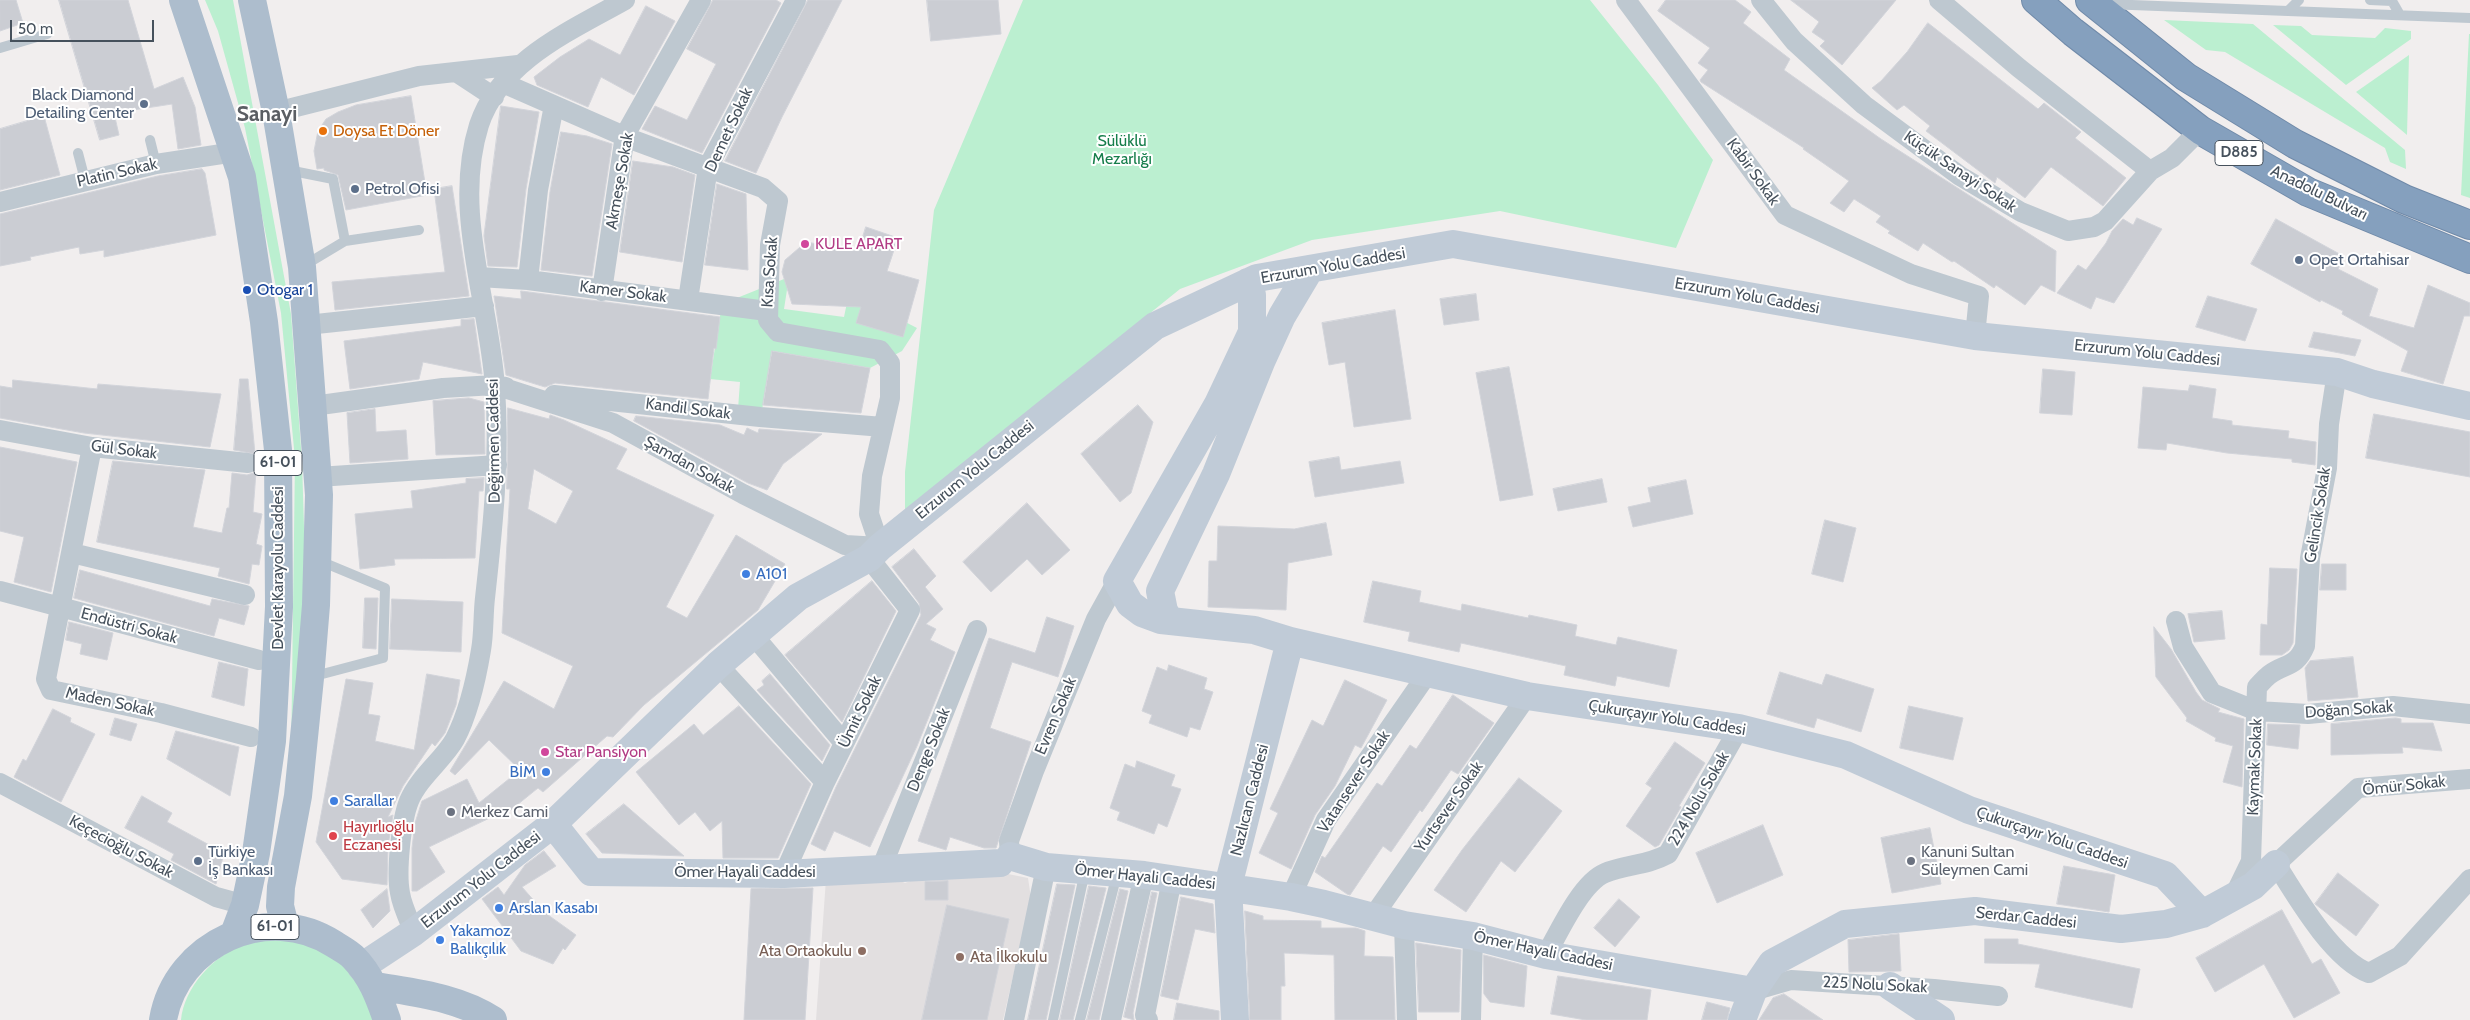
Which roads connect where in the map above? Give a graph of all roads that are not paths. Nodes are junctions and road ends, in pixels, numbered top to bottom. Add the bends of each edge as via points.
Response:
1 (183, 0) edge
2 (252, 0) edge
3 (624, 0) edge
4 (701, 0) edge
5 (796, 0) edge
6 (1626, 0) edge
7 (1762, 0) edge
8 (1939, 0) edge
9 (2036, 0) edge
10 (2299, 0) edge
11 (2370, 0) edge
12 (2092, 2) edge
13 (2288, 11) junction
14 (2400, 15) junction
15 (2470, 18) edge
16 (47, 34) dead end
17 (0, 48) edge
18 (518, 65) junction
19 (456, 72) junction
20 (499, 90) junction
21 (554, 105) junction
22 (276, 112) junction
23 (2200, 130) junction
24 (625, 135) junction
25 (150, 140) dead end
26 (78, 152) dead end
27 (235, 152) junction
28 (156, 164) junction
29 (708, 167) junction
30 (286, 170) junction
31 (2150, 171) junction
32 (85, 180) junction
33 (0, 202) edge
34 (2470, 225) edge
35 (418, 230) dead end
36 (345, 241) junction
37 (2470, 259) edge
38 (302, 266) junction
39 (1310, 269) junction
40 (479, 277) junction
41 (528, 280) junction
42 (1248, 282) junction
43 (602, 291) junction
44 (688, 300) junction
45 (484, 306) junction
46 (767, 311) junction
47 (307, 325) junction
48 (1975, 336) junction
49 (2337, 372) junction
50 (495, 385) junction
51 (313, 406) junction
52 (2470, 406) edge
53 (1224, 420) junction
54 (883, 427) junction
55 (0, 430) edge
56 (92, 447) junction
57 (248, 463) dead end
58 (497, 465) junction
59 (318, 477) junction
60 (72, 553) junction
61 (874, 553) junction
62 (316, 559) junction
63 (1117, 581) junction
64 (0, 591) edge
65 (245, 595) dead end
66 (59, 608) junction
67 (1170, 621) junction
68 (2176, 621) dead end
69 (977, 630) dead end
70 (754, 636) junction
71 (1290, 641) junction
72 (2300, 658) joint
73 (259, 660) dead end
74 (718, 665) junction
75 (1428, 673) junction
76 (310, 678) junction
77 (1527, 696) junction
78 (2257, 711) junction
79 (2470, 714) edge
80 (1740, 728) junction
81 (252, 737) dead end
82 (844, 743) junction
83 (2470, 779) edge
84 (825, 782) junction
85 (0, 783) edge
86 (553, 824) junction
87 (1005, 860) junction
88 (2276, 864) junction
89 (1046, 867) junction
90 (881, 869) junction
91 (1086, 870) junction
92 (1117, 873) junction
93 (784, 874) junction
94 (1144, 875) junction
95 (1172, 878) junction
96 (2470, 879) edge
97 (1228, 886) junction
98 (2234, 896) junction
99 (1291, 897) junction
100 (245, 905) junction
101 (2202, 914) junction
102 (1372, 918) junction
103 (1404, 925) junction
104 (285, 926) junction
105 (414, 932) junction
106 (234, 934) junction
107 (1474, 936) junction
108 (1546, 955) junction
109 (368, 977) junction
110 (1890, 986) junction
111 (1753, 991) junction
112 (1998, 996) dead end
113 (163, 1020) edge
114 (387, 1020) edge
115 (493, 1020) edge
116 (1014, 1020) edge
117 (1054, 1020) edge
118 (1080, 1020) edge
119 (1111, 1020) edge
120 (1148, 1020) edge
121 (1235, 1020) edge
122 (1407, 1020) edge
123 (1471, 1020) edge
124 (1742, 1020) edge
125 (1941, 1020) edge

1 - 27 main road, Devlet Karayolu Caddesi / 61-01
2 - 22 main road, 61-01
3 - 18 street, Değirmen Caddesi
4 - 24 street, Akmeşe Sokak
5 - 29 street, Demet Sokak
6 - 48 street, Kabir Sokak via 1785,215 1911,274 1979,296
7 - 31 street, Küçük Sanayi Sokak via 1794,41 1864,105 1960,176 2021,212 2068,231 2094,227 2105,221
8 - 31 street
9 - 23 highway, Anadolu Bulvarı / D885 via 2072,32
10 - 13 lane
11 - 14 lane via 2392,1
12 - 13 lane
12 - 34 highway, Anadolu Bulvarı / D885 via 2186,78 2279,135 2396,195
13 - 14 lane
14 - 15 lane
16 - 17 lane
18 - 19 street
18 - 20 street, Değirmen Caddesi
19 - 20 street, Kısa Sokak
19 - 22 street via 419,76
20 - 21 street, Kısa Sokak
20 - 40 street, Değirmen Caddesi via 480,123 471,159 469,210
21 - 24 street, Kısa Sokak
21 - 41 street via 538,190
22 - 30 main road, 61-01
23 - 31 street, Küçük Sanayi Sokak via 2172,158
23 - 37 highway, Anadolu Bulvarı / D885 via 2308,192
24 - 29 street, Kısa Sokak
24 - 43 street, Akmeşe Sokak
25 - 28 lane
26 - 32 lane
27 - 28 street, Platin Sokak
27 - 100 main road, Devlet Karayolu Caddesi / 61-01 via 242,177 264,322 278,458 279,607 273,732 256,853
28 - 32 street, Platin Sokak
29 - 44 street, Demet Sokak
29 - 46 street, Kısa Sokak via 763,188 778,200 770,245
30 - 36 lane via 333,179
30 - 38 main road, 61-01
32 - 33 street, Platin Sokak
35 - 36 lane
36 - 38 lane
38 - 47 main road, 61-01
39 - 42 street, Erzurum Yolu Caddesi
39 - 48 street, Erzurum Yolu Caddesi via 1453,244
39 - 53 street via 1282,316 1261,362
40 - 41 street, Kamer Sokak
40 - 45 street, Değirmen Caddesi
41 - 43 street, Kamer Sokak
42 - 53 street via 1252,295 1252,332
42 - 61 street, Erzurum Yolu Caddesi via 1155,326
43 - 44 street, Kamer Sokak
44 - 46 street, Kamer Sokak
45 - 47 street
45 - 50 street, Değirmen Caddesi
46 - 54 street, Kısa Sokak via 768,320 778,332 880,350 890,363 890,398
47 - 51 main road, 61-01
48 - 49 street, Erzurum Yolu Caddesi
49 - 52 street, Erzurum Yolu Caddesi via 2373,384
49 - 72 street, Gelincik Sokak via 2329,424 2327,468 2310,558 2305,646
50 - 51 street via 444,388
50 - 54 street, Kandil Sokak via 564,397
50 - 58 street, Değirmen Caddesi
50 - 61 street, Şamdan Sokak via 613,423 844,546
51 - 59 main road, 61-01
53 - 63 street
53 - 67 street via 1216,474 1160,591 1164,611
54 - 61 street, Kısa Sokak via 872,476 869,514
55 - 56 street, Gül Sokak
56 - 57 street, Gül Sokak
56 - 60 street
58 - 59 street
58 - 105 street, Değirmen Caddesi via 481,648 465,719 453,743 432,765 409,801 399,849 400,893
59 - 62 main road, 61-01
60 - 65 street
60 - 66 street
61 - 70 street, Erzurum Yolu Caddesi via 798,597
61 - 82 street, Ümit Sokak via 910,610
62 - 76 main road, 61-01
62 - 76 lane via 385,588 383,658
63 - 67 street, Çukurçayır Yolu Caddesi via 1130,604 1142,613
63 - 87 street, Evren Sokak via 1096,619 1034,771
64 - 66 street, Endüstri Sokak
66 - 73 street, Endüstri Sokak
66 - 81 street, Maden Sokak via 46,680 51,690 161,713
67 - 71 street, Çukurçayır Yolu Caddesi via 1254,630
68 - 78 street, Doğan Sokak via 2183,647 2212,693
69 - 90 street, Denge Sokak
70 - 74 street, Erzurum Yolu Caddesi
70 - 82 street
71 - 75 street, Çukurçayır Yolu Caddesi
71 - 97 street, Nazlıcan Caddesi
72 - 78 street, Kaymak Sokak via 2270,674 2257,687
74 - 84 street
74 - 86 street, Erzurum Yolu Caddesi
75 - 77 street, Çukurçayır Yolu Caddesi
75 - 99 street, Vatansever Sokak via 1326,820
76 - 104 main road, 61-01 via 298,796 281,887 280,906
77 - 80 street, Çukurçayır Yolu Caddesi
77 - 102 street, Yurtsever Sokak
78 - 79 street, Doğan Sokak via 2308,714 2393,706
78 - 98 street, Kaymak Sokak via 2251,861
80 - 101 street, Çukurçayır Yolu Caddesi via 1846,755 1969,810 2165,876
80 - 108 street, 224 Nolu Sokak via 1668,854 1652,863 1603,874 1588,884
82 - 84 street, Ümit Sokak
83 - 88 street, Ömür Sokak via 2358,788
84 - 93 street, Ümit Sokak
85 - 100 street, Keçecioğlu Sokak via 216,897
86 - 93 street, Ömer Hayali Caddesi via 591,872
86 - 105 street, Erzurum Yolu Caddesi
87 - 89 street, Ömer Hayali Caddesi
87 - 90 street, Ömer Hayali Caddesi
88 - 96 street via 2308,916 2355,968 2369,973 2400,956
88 - 98 street, Serdar Caddesi via 2253,886
89 - 91 street, Ömer Hayali Caddesi
89 - 116 street
90 - 93 street, Ömer Hayali Caddesi
91 - 92 street, Ömer Hayali Caddesi
91 - 117 lane
92 - 94 street, Ömer Hayali Caddesi
92 - 118 lane
94 - 95 street, Ömer Hayali Caddesi
94 - 119 street
95 - 97 street, Ömer Hayali Caddesi
95 - 120 street via 1145,1014
97 - 99 street, Ömer Hayali Caddesi
97 - 121 street, Nazlıcan Caddesi
98 - 101 street, Serdar Caddesi
99 - 102 street, Ömer Hayali Caddesi
100 - 106 main road, Devlet Karayolu Caddesi / 61-01
101 - 111 street, Serdar Caddesi via 2166,924 2121,929 1975,911 1846,924 1772,964
102 - 103 street, Ömer Hayali Caddesi
103 - 107 street, Ömer Hayali Caddesi
103 - 122 street
104 - 106 main road, 61-01 via 247,929
104 - 109 main road, 61-01 via 321,935 353,956
105 - 109 street, Erzurum Yolu Caddesi
106 - 113 main road, 61-01 via 212,944 184,969 166,1003
107 - 108 street, Ömer Hayali Caddesi
107 - 123 street
108 - 111 street, Ömer Hayali Caddesi
109 - 114 main road, 61-01
109 - 115 main road via 448,999
110 - 111 street, 225 Nolu Sokak via 1791,980
110 - 112 street, 225 Nolu Sokak
110 - 125 street
111 - 124 street, Serdar Caddesi

